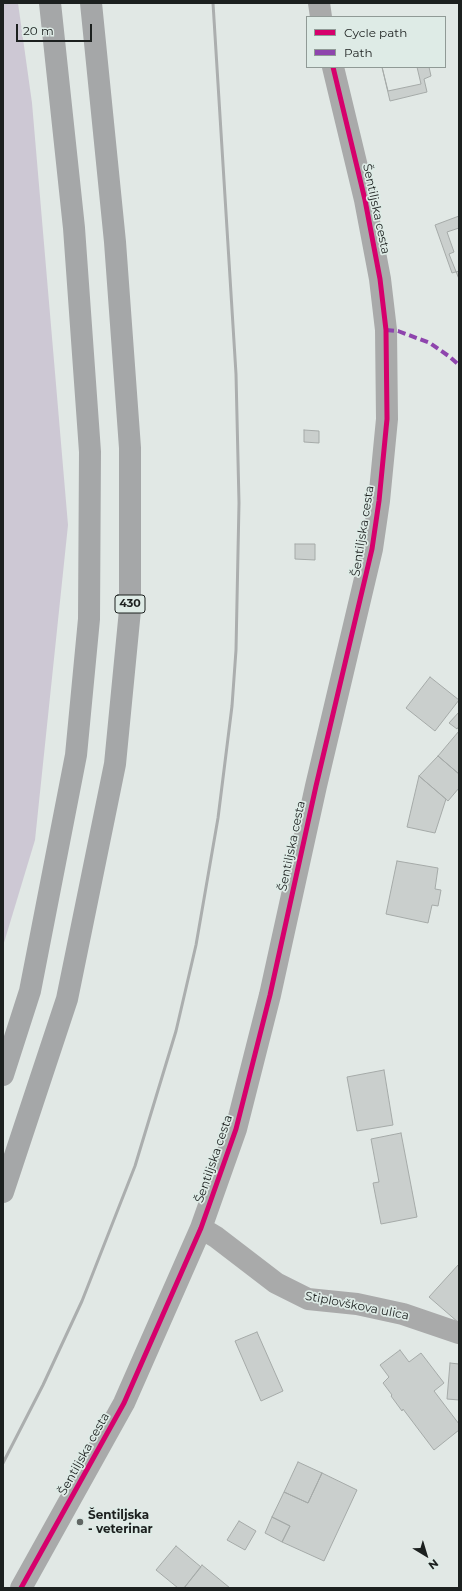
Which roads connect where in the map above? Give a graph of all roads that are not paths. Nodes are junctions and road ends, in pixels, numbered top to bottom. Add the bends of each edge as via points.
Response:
1 (50, 3) edge
2 (91, 3) edge
3 (319, 3) edge
4 (321, 16) edge
5 (333, 68) edge
6 (3, 1075) edge
7 (3, 1192) edge
8 (201, 1228) junction
9 (459, 1334) edge
10 (21, 1588) edge

1 - 6 highway via 74,228 90,452 88,619 76,755 30,991
2 - 7 highway, 430 via 115,242 130,448 130,610 114,764 67,999
3 - 4 street
5 - 8 street, Šentiljska cesta via 365,200 380,279 386,330 387,419 379,501 372,549 268,1003 236,1129
8 - 9 street, Stiplovškova ulica via 276,1283 308,1299 357,1304 403,1314
8 - 10 street, Šentiljska cesta via 124,1403

